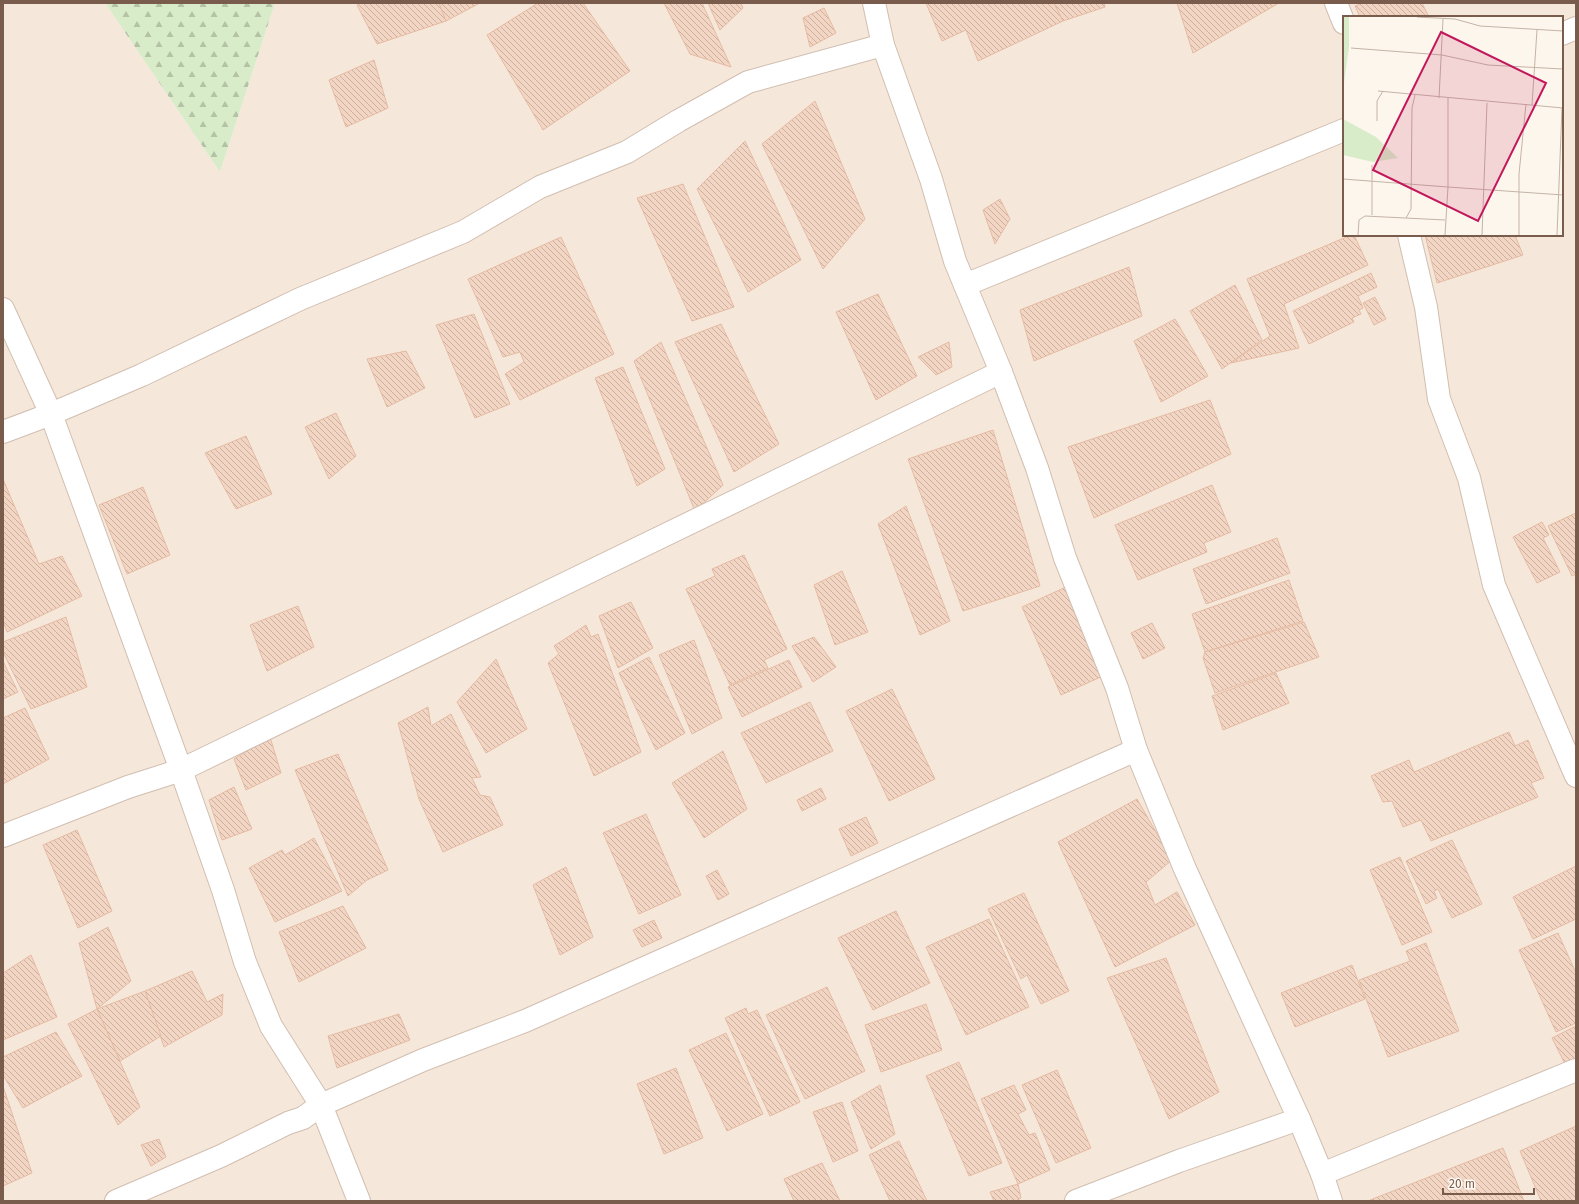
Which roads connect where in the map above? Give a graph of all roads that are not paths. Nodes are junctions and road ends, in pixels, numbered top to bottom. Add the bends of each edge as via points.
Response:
1 (874, 3) edge
2 (1336, 3) edge
3 (1343, 20) edge
4 (1576, 28) edge
5 (1563, 34) edge
6 (883, 45) junction
7 (1343, 130) edge
8 (1409, 236) edge
9 (965, 285) junction
10 (3, 309) edge
11 (1001, 372) junction
12 (51, 414) junction
13 (3, 432) edge
14 (1136, 750) junction
15 (181, 770) junction
16 (1576, 776) edge
17 (3, 836) edge
18 (1576, 1070) edge
19 (321, 1105) junction
20 (1299, 1119) junction
21 (1322, 1174) junction
22 (116, 1201) edge
23 (360, 1201) edge
24 (1076, 1201) edge
25 (1331, 1201) edge

1 - 6 street
2 - 3 street
4 - 5 street
6 - 9 street via 931,179 955,261
6 - 12 street via 748,82 628,152 540,187 463,232 300,299 142,375
7 - 9 street
8 - 16 street via 1426,307 1439,399 1469,478 1494,585
9 - 11 street
10 - 12 street
11 - 14 street via 1037,468 1065,558 1117,688
11 - 15 street
12 - 13 street
12 - 15 street
14 - 19 street via 525,1021 423,1060
14 - 20 street via 1184,869
15 - 17 street via 128,787
15 - 19 street via 246,962 271,1026
18 - 21 street
19 - 22 street via 303,1118
19 - 23 street
20 - 21 street
20 - 24 street
21 - 25 street

